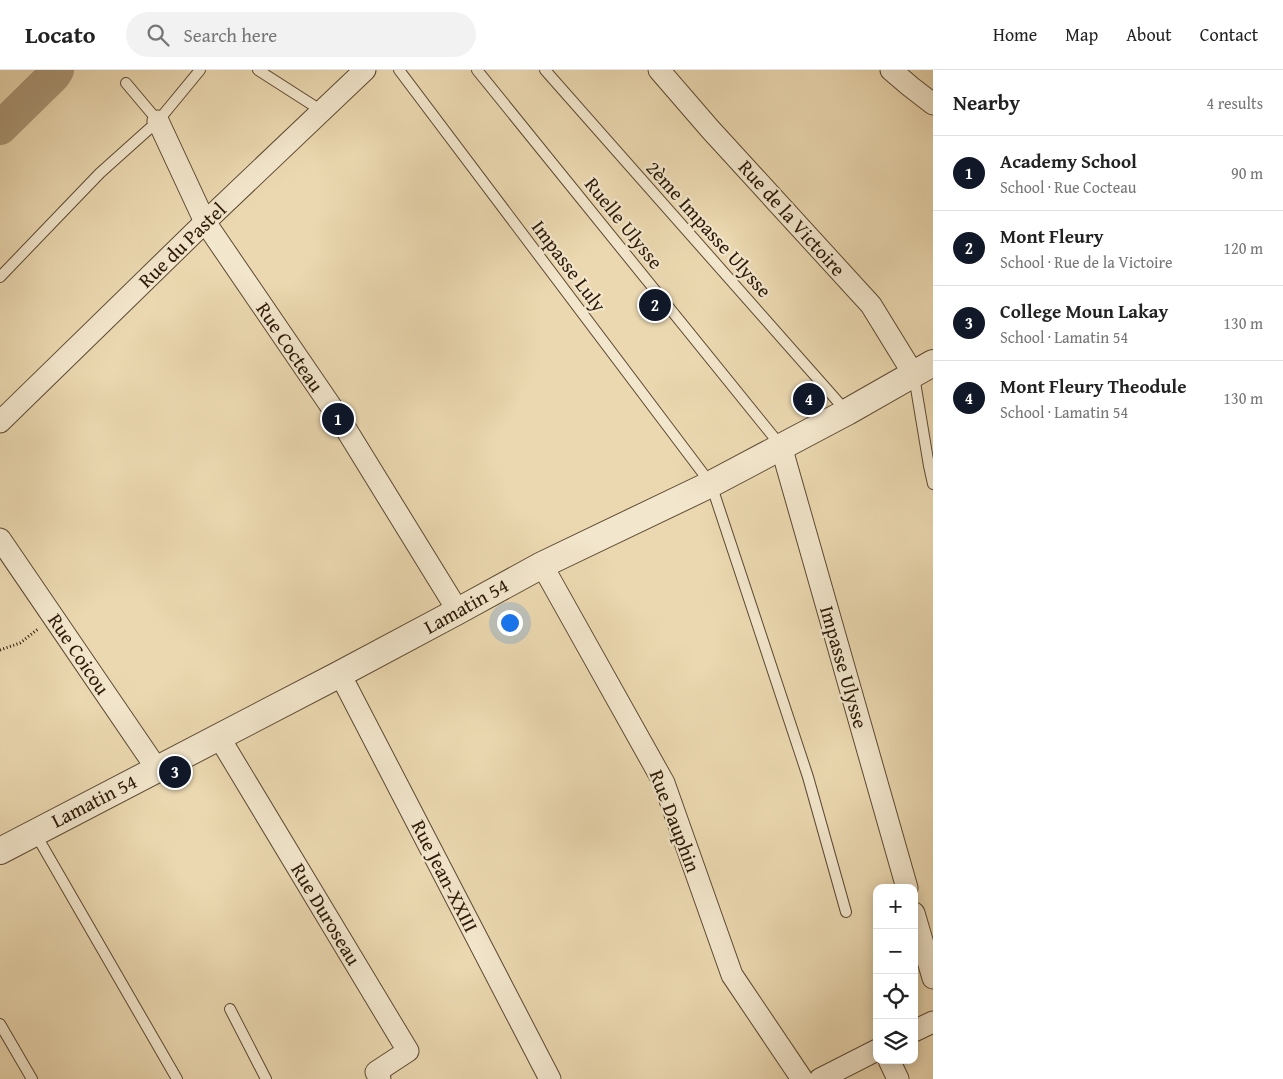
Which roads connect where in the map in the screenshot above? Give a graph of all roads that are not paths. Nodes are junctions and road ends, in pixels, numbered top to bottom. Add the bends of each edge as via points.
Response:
1 (200, 70) edge
2 (258, 70) edge
3 (365, 70) edge
4 (400, 70) edge
5 (477, 70) edge
6 (545, 70) edge
7 (659, 70) edge
8 (891, 70) edge
9 (126, 83) dead end
10 (933, 104) edge
11 (322, 111) junction
12 (158, 121) junction
13 (205, 222) junction
14 (0, 277) edge
15 (924, 369) edge
16 (847, 412) junction
17 (0, 422) edge
18 (781, 446) junction
19 (711, 484) junction
20 (933, 484) edge
21 (0, 539) edge
22 (542, 565) junction
23 (458, 611) junction
24 (340, 674) junction
25 (219, 737) junction
26 (157, 769) junction
27 (34, 832) junction
28 (0, 851) edge
29 (906, 884) edge
30 (846, 912) dead end
31 (918, 927) edge
32 (933, 978) edge
33 (230, 1009) dead end
34 (933, 1022) edge
35 (0, 1024) edge
36 (918, 1029) edge
37 (873, 1052) edge
38 (891, 1064) edge
39 (32, 1079) edge
40 (177, 1079) edge
41 (266, 1079) edge
42 (380, 1079) edge
43 (550, 1079) edge
44 (802, 1079) edge
45 (820, 1079) edge
46 (898, 1079) edge

1 - 12 lane
2 - 11 lane
3 - 11 street, Rue du Pastel
4 - 19 lane, Impasse Luly
5 - 18 lane, Ruelle Ulysse
6 - 16 lane, 2ème Impasse Ulysse
7 - 15 street, Rue de la Victoire via 871,305
8 - 10 street
9 - 12 lane, Rue Cocteau
11 - 13 street, Rue du Pastel
12 - 13 street, Rue Cocteau
12 - 14 lane via 100,173
13 - 17 street, Rue du Pastel
13 - 23 street, Rue Cocteau via 340,422
15 - 16 street, Lamatin 54
15 - 20 lane via 929,466
16 - 18 street, Lamatin 54
18 - 19 street, Lamatin 54
18 - 29 street, Impasse Ulysse
19 - 22 street, Lamatin 54
19 - 30 lane, Impasse Luly via 808,778
21 - 26 street, Rue Coicou
22 - 23 street, Lamatin 54
22 - 44 street, Rue Dauphin via 664,783 732,975
23 - 24 street, Lamatin 54
24 - 25 street, Lamatin 54
24 - 43 street, Rue Jean-XXIII
25 - 26 street, Lamatin 54
25 - 42 street, Rue Duroseau via 408,1051 376,1072
26 - 27 street, Lamatin 54
27 - 28 street, Lamatin 54
27 - 40 lane
31 - 32 street
33 - 41 lane
34 - 36 street
35 - 39 lane
37 - 45 street
38 - 46 street

